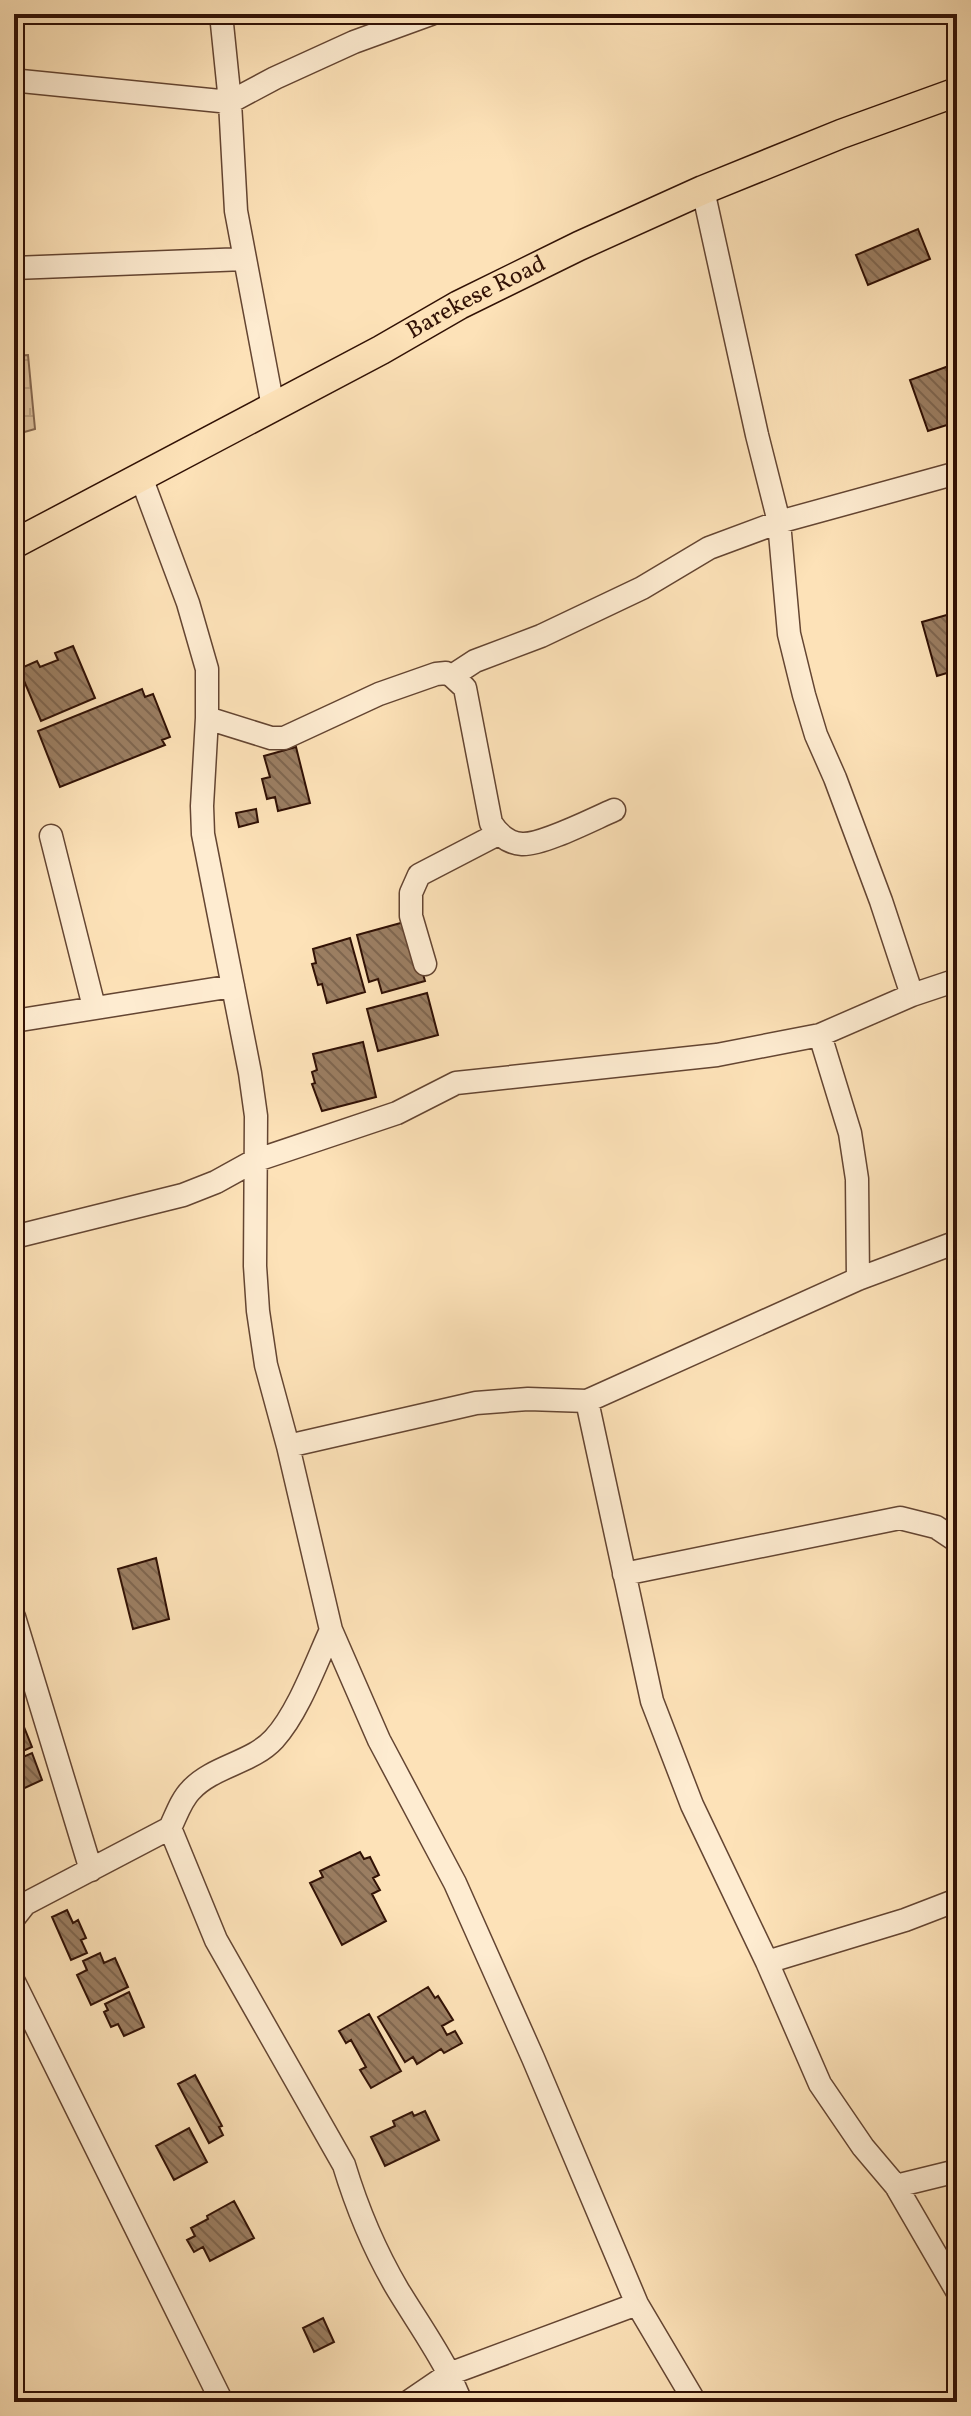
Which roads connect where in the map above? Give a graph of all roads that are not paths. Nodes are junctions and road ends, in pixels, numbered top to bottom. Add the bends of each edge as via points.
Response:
1 (221, 14) edge
2 (431, 14) edge
3 (21, 81) dead end
4 (957, 92) edge
5 (230, 102) junction
6 (703, 190) junction
7 (245, 259) junction
8 (14, 268) edge
9 (273, 407) junction
10 (957, 473) edge
11 (141, 477) junction
12 (779, 522) junction
13 (14, 544) edge
14 (452, 676) junction
15 (207, 718) junction
16 (614, 810) dead end
17 (498, 834) junction
18 (51, 836) dead end
19 (425, 964) dead end
20 (957, 980) edge
21 (233, 986) junction
22 (912, 995) junction
23 (94, 1007) junction
24 (14, 1021) edge
25 (820, 1035) junction
26 (254, 1161) junction
27 (15, 1233) edge
28 (957, 1242) edge
29 (858, 1279) junction
30 (587, 1401) junction
31 (288, 1446) junction
32 (957, 1541) edge
33 (624, 1574) junction
34 (14, 1617) edge
35 (331, 1630) junction
36 (170, 1828) junction
37 (91, 1870) junction
38 (957, 1900) edge
39 (14, 1918) edge
40 (767, 1962) junction
41 (14, 1982) edge
42 (957, 2171) edge
43 (896, 2186) junction
44 (957, 2291) edge
45 (637, 2304) junction
46 (449, 2374) junction
47 (222, 2402) edge
48 (408, 2402) edge
49 (461, 2402) edge
50 (695, 2402) edge

1 - 5 street
2 - 5 street via 354,42
3 - 5 street
4 - 6 main road, Barekese Road
5 - 7 street via 236,211
6 - 9 main road, Barekese Road via 459,305
6 - 12 street
7 - 8 street
7 - 9 street
9 - 11 main road, Barekese Road
10 - 12 street
11 - 13 main road, Barekese Road
11 - 15 street via 199,635 207,669
12 - 14 street via 709,548 642,588
12 - 22 street via 789,634 804,695
14 - 15 street via 436,674 379,694 284,738
14 - 17 street via 465,688 491,823
15 - 21 street via 203,834
16 - 17 street via 538,842 522,844
17 - 19 street via 419,875 411,893 411,916
18 - 23 street
20 - 22 street
21 - 23 street
21 - 26 street via 256,1116
22 - 25 street
23 - 24 street
25 - 26 street via 717,1055 456,1083 397,1113
25 - 29 street via 850,1133 857,1179
26 - 27 street via 183,1195
26 - 31 street via 258,1311
28 - 29 street
29 - 30 street
30 - 31 street via 476,1403
30 - 33 street
31 - 35 street
32 - 33 street via 936,1527 900,1518
33 - 40 street via 652,1701 692,1805
34 - 37 street
35 - 36 street via 288,1721 273,1740 192,1788
35 - 45 street via 379,1740 462,1898
36 - 37 street
36 - 46 street via 216,1940 344,2165 397,2289
37 - 39 street via 25,1904
38 - 40 street
40 - 43 street via 820,2084
41 - 47 street
42 - 43 street
43 - 44 street
45 - 46 street
45 - 50 street
46 - 48 street
46 - 49 street

